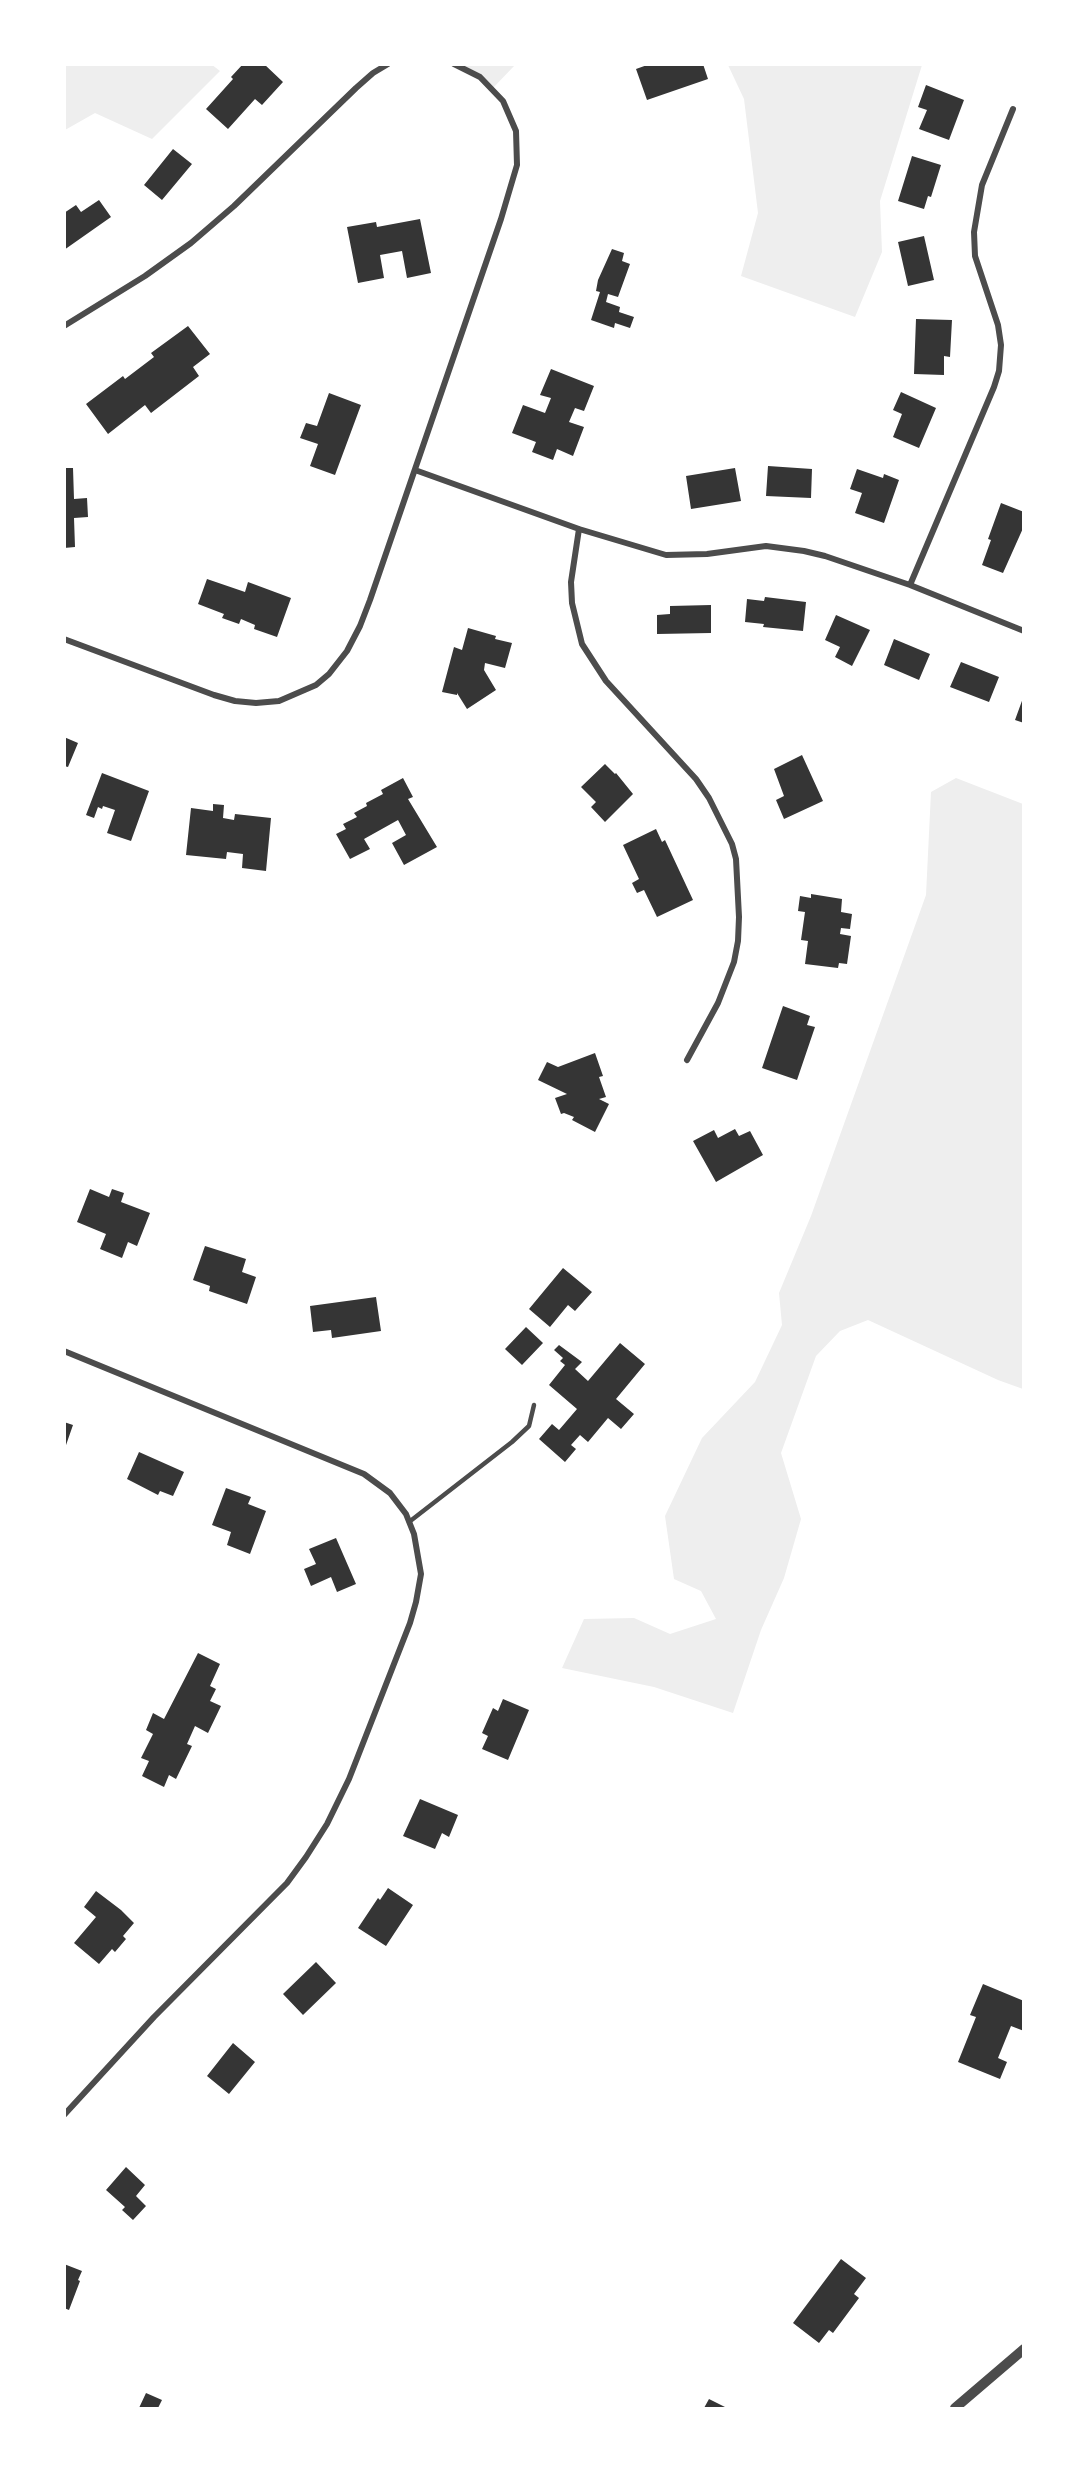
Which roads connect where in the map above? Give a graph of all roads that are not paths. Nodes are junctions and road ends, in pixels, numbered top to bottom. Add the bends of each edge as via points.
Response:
1 (388, 64) edge
2 (454, 64) edge
3 (1013, 110) dead end
4 (64, 326) edge
5 (415, 470) junction
6 (579, 529) junction
7 (910, 585) junction
8 (1023, 631) edge
9 (64, 639) edge
10 (687, 1060) dead end
11 (64, 1351) edge
12 (534, 1405) dead end
13 (409, 1522) junction
14 (64, 2115) edge
15 (1023, 2349) edge
16 (956, 2409) edge

1 - 4 street via 356,88 191,243
2 - 5 street via 480,77 503,101 516,131 517,165
3 - 7 street via 982,185 974,232 975,256 998,325 999,371
5 - 6 street
5 - 9 street via 360,626 347,651 316,685 279,701 235,701
6 - 7 street via 666,555 766,546 804,550
6 - 10 street via 571,582 582,644 618,695 710,798 736,859 739,918 734,962 718,1003
7 - 8 street
11 - 13 street via 356,1470 390,1493
12 - 13 lane via 529,1426
13 - 14 street via 421,1574 416,1602 349,1779 327,1824 287,1883 147,2024
15 - 16 street

